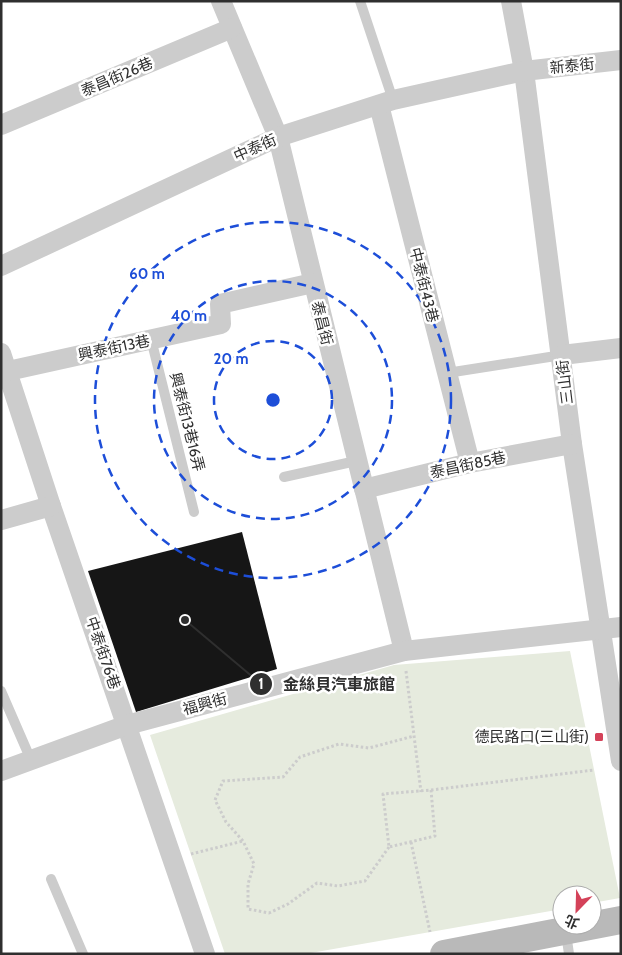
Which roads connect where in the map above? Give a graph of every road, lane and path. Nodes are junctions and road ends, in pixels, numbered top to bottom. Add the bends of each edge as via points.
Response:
1 (221, 1) edge
2 (360, 1) edge
3 (512, 1) edge
4 (232, 28) junction
5 (621, 60) edge
6 (524, 71) junction
7 (386, 103) junction
8 (1, 125) edge
9 (278, 137) junction
10 (1, 266) edge
11 (313, 283) junction
12 (151, 340) junction
13 (621, 348) edge
14 (562, 355) junction
15 (4, 362) edge
16 (447, 373) junction
17 (572, 444) junction
18 (356, 461) junction
19 (470, 464) junction
20 (284, 477) dead end
21 (364, 488) junction
22 (51, 506) junction
23 (194, 512) dead end
24 (1, 520) edge
25 (611, 628) edge
26 (404, 651) junction
27 (1, 691) edge
28 (127, 725) junction
29 (414, 736) junction
30 (31, 760) junction
31 (621, 761) edge
32 (594, 770) dead end
33 (1, 771) edge
34 (431, 790) junction
35 (421, 792) junction
36 (243, 841) junction
37 (411, 842) junction
38 (389, 847) junction
39 (190, 854) dead end
40 (52, 878) dead end
41 (621, 920) edge
42 (567, 942) edge
43 (437, 943) edge
44 (82, 954) edge
45 (205, 954) edge

1 - 4 street, 泰昌街
2 - 7 lane
3 - 6 street, 三山街
4 - 8 street, 泰昌街26巷
4 - 9 street, 泰昌街
5 - 6 street, 新泰街
6 - 7 street, 中泰街
6 - 14 street, 三山街
7 - 9 street, 中泰街
7 - 16 street, 中泰街43巷
9 - 10 street, 中泰街
9 - 11 street, 泰昌街
11 - 12 street, 興泰街13巷 via 220,304 221,324
11 - 18 street, 泰昌街
12 - 15 street, 興泰街13巷
12 - 23 lane, 興泰街13巷16弄
13 - 14 street
14 - 16 lane
14 - 17 street, 三山街
15 - 22 street, 中泰街76巷
16 - 19 street, 中泰街43巷
17 - 19 street, 泰昌街85巷
17 - 25 street, 三山街
18 - 20 lane
18 - 21 street, 泰昌街
19 - 21 street, 泰昌街85巷
21 - 26 street, 泰昌街
22 - 24 street
22 - 28 street, 中泰街76巷
25 - 26 street, 福興街
25 - 31 street, 三山街
26 - 28 street, 福興街
26 - 29 path
27 - 30 lane
28 - 30 street, 福興街
28 - 45 street, 中泰街76巷
29 - 35 path
29 - 36 path via 369,748 339,744 300,757 283,777 223,781 215,800 226,822
30 - 33 street, 福興街
32 - 34 path
34 - 35 path
34 - 37 path via 435,836
35 - 38 path via 383,794
36 - 38 path via 254,864 248,884 248,909 268,913 288,904 317,883 338,886 365,881
36 - 39 path
37 - 38 path
37 - 43 path
40 - 44 lane
41 - 42 street
42 - 43 street

